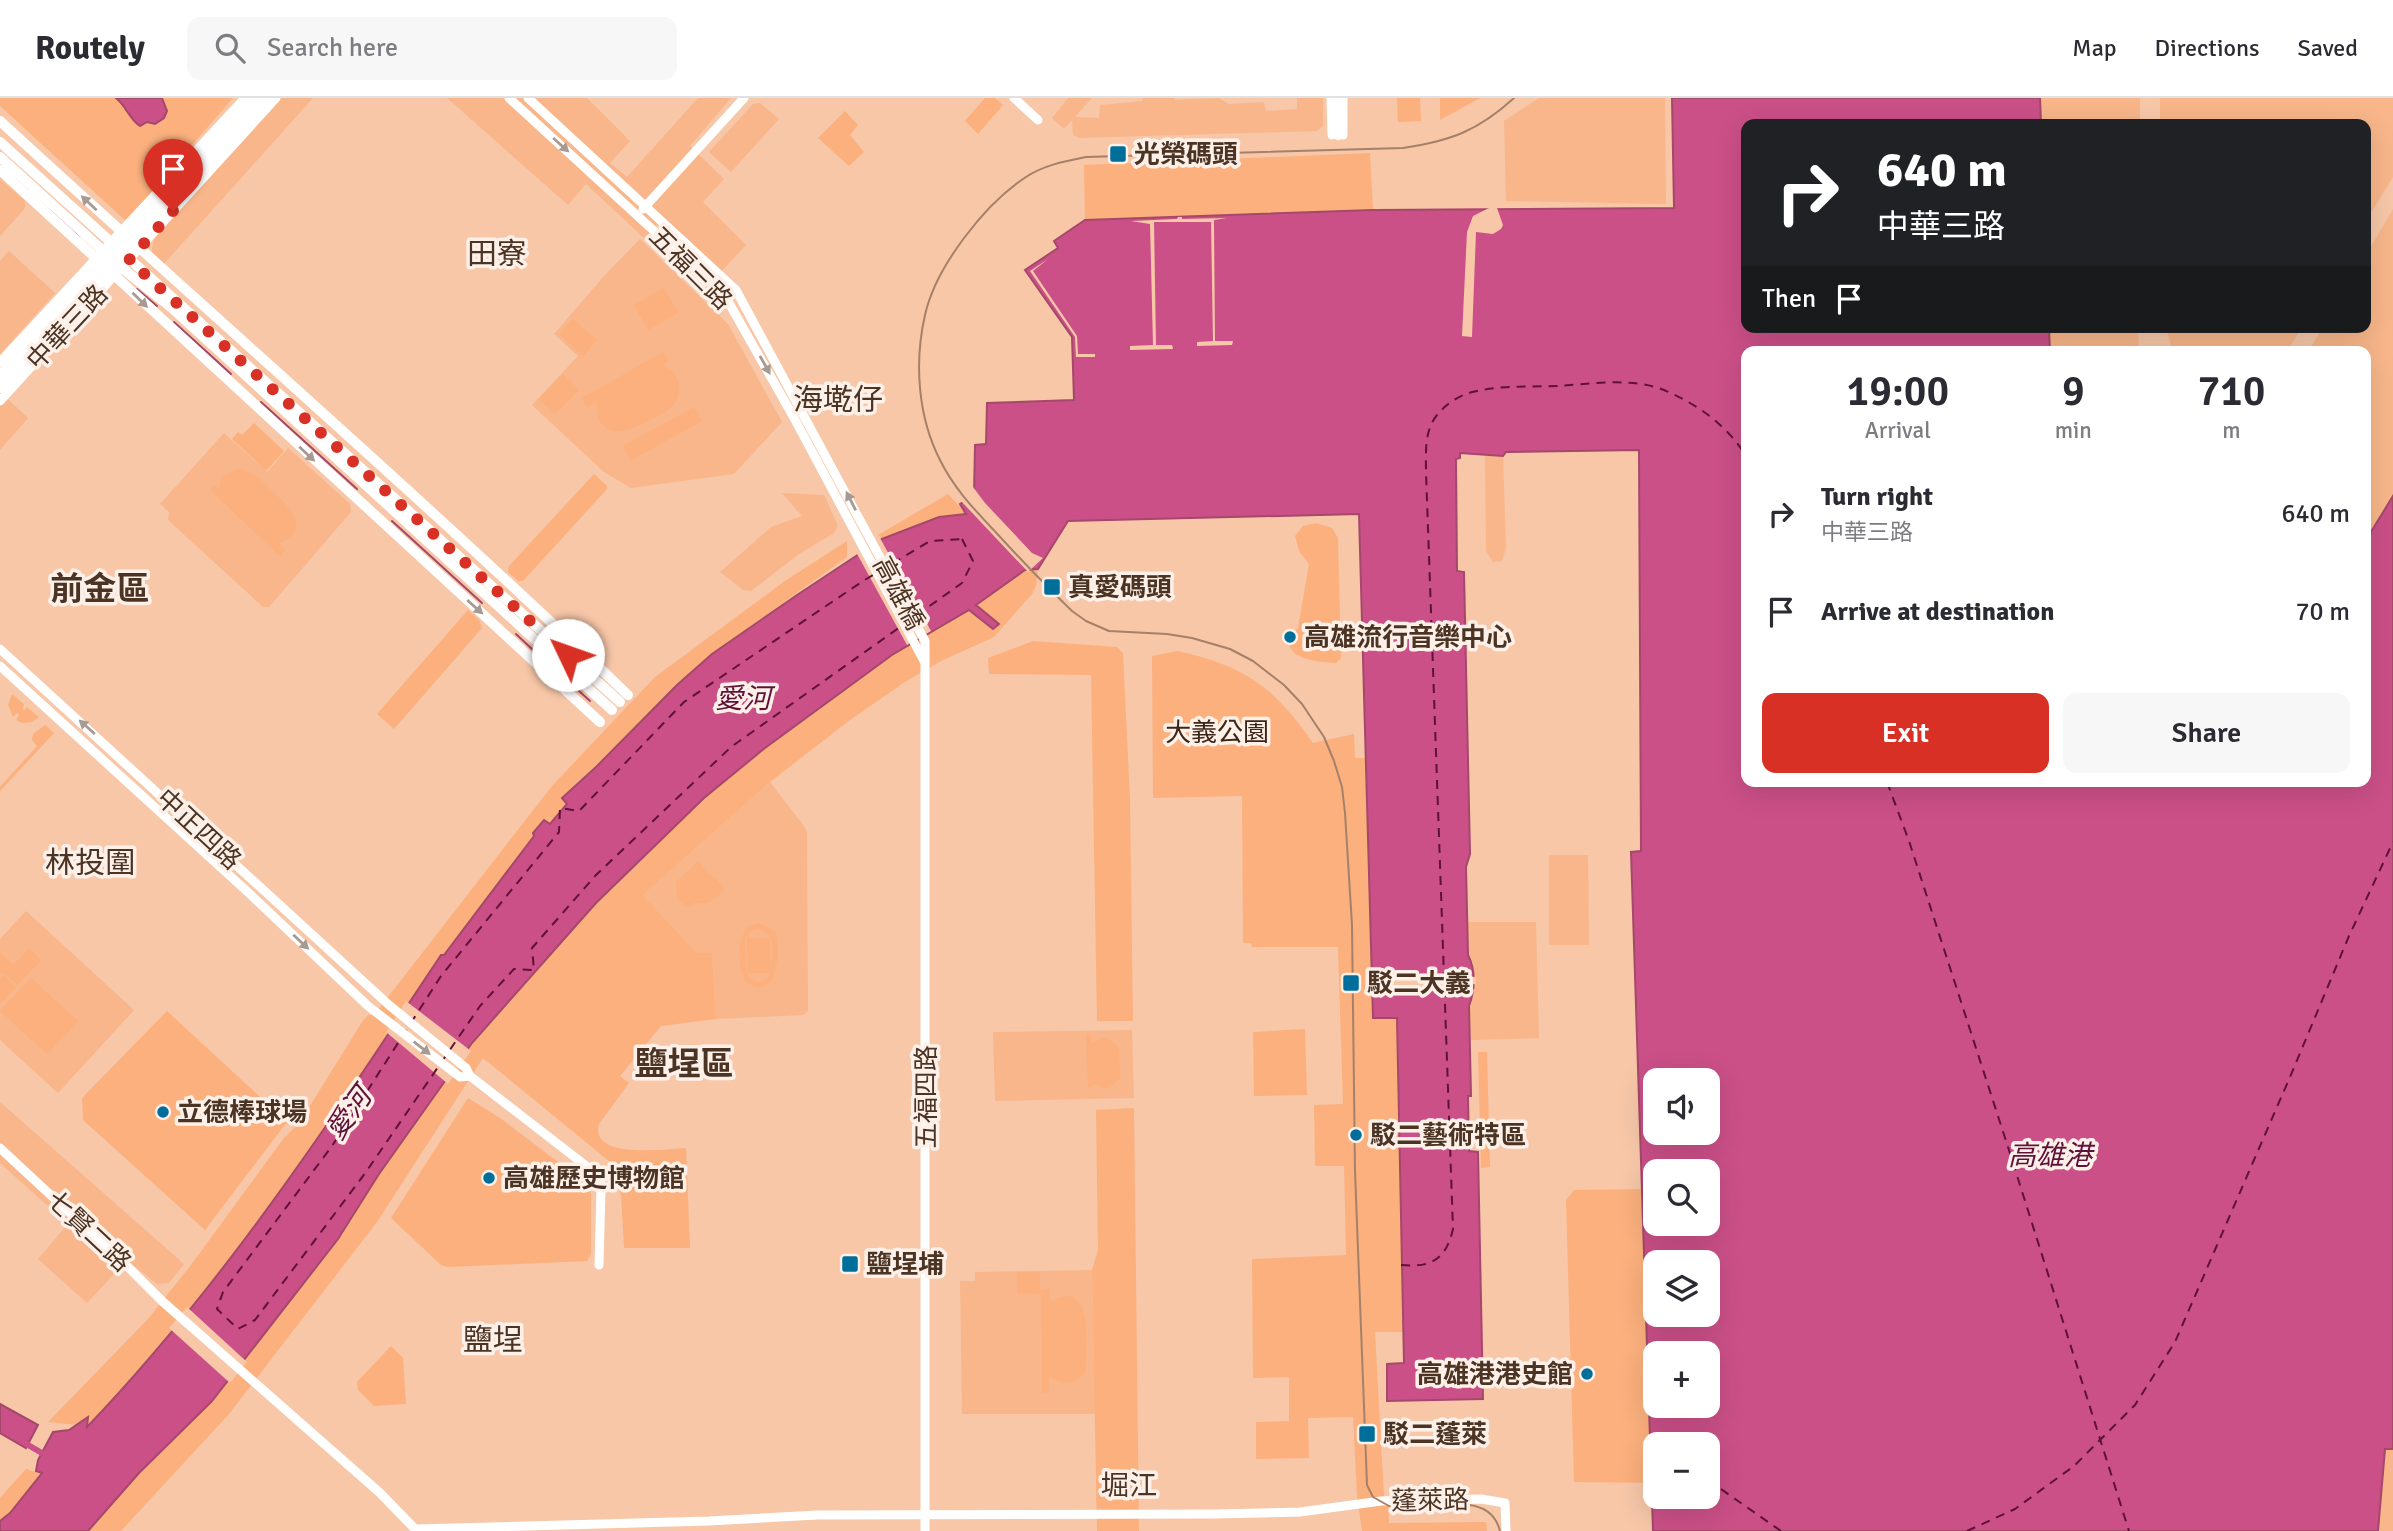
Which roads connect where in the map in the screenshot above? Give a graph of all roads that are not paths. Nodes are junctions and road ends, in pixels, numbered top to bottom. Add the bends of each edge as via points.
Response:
1 (245, 98) edge
2 (254, 98) edge
3 (265, 98) edge
4 (276, 98) edge
5 (509, 98) edge
6 (528, 98) edge
7 (744, 98) edge
8 (1014, 98) edge
9 (1331, 98) edge
10 (1337, 98) edge
11 (1343, 98) edge
12 (1038, 120) dead end
13 (0, 121) edge
14 (1338, 135) junction
15 (0, 142) edge
16 (0, 157) edge
17 (0, 170) edge
18 (645, 206) junction
19 (638, 215) junction
20 (129, 241) junction
21 (112, 260) junction
22 (0, 362) edge
23 (0, 375) edge
24 (0, 388) edge
25 (0, 401) edge
26 (873, 544) joint
27 (864, 550) joint
28 (921, 643) junction
29 (0, 649) edge
30 (0, 666) edge
31 (600, 722) dead end
32 (470, 1076) junction
33 (0, 1148) edge
34 (599, 1265) dead end
35 (925, 1515) junction
36 (415, 1529) joint
37 (925, 1531) edge
38 (1506, 1531) edge

1 - 20 street, 中華三路
2 - 20 main road, 中華三路
3 - 20 main road, 中華三路
4 - 20 street, 中華三路
5 -> 19 street, 五福三路
6 - 18 street, 五福三路
7 - 18 street
8 - 12 street
9 - 14 street
10 - 14 main road
11 - 14 street
20 -> 13 main road
15 - 21 main road
16 - 21 main road
17 - 21 main road
18 - 19 street
26 -> 18 street, 五福三路 via 736,290
19 -> 27 street, 五福三路 via 725,296
20 - 21 main road, 中華三路
20 - 21 street, 中華三路
20 - 21 main road via 499,572 620,702
21 - 22 street, 中華三路
21 - 23 main road, 中華三路
21 - 24 main road, 中華三路
21 - 25 street, 中華三路
21 -> 31 main road
26 - 28 street, 高雄橋
27 - 28 street, 高雄橋
28 - 35 street, 五福四路 via 925,663
32 -> 29 street, 中正四路 via 462,1064 396,1011
30 -> 32 street, 中正四路 via 368,1006 460,1077
32 - 34 street via 600,1180
33 - 36 street, 七賢二路
35 - 36 street, 蓬萊路
35 - 37 street, 五福四路
35 - 38 street, 蓬萊路 via 1212,1514 1300,1511 1381,1501 1481,1499 1504,1503

